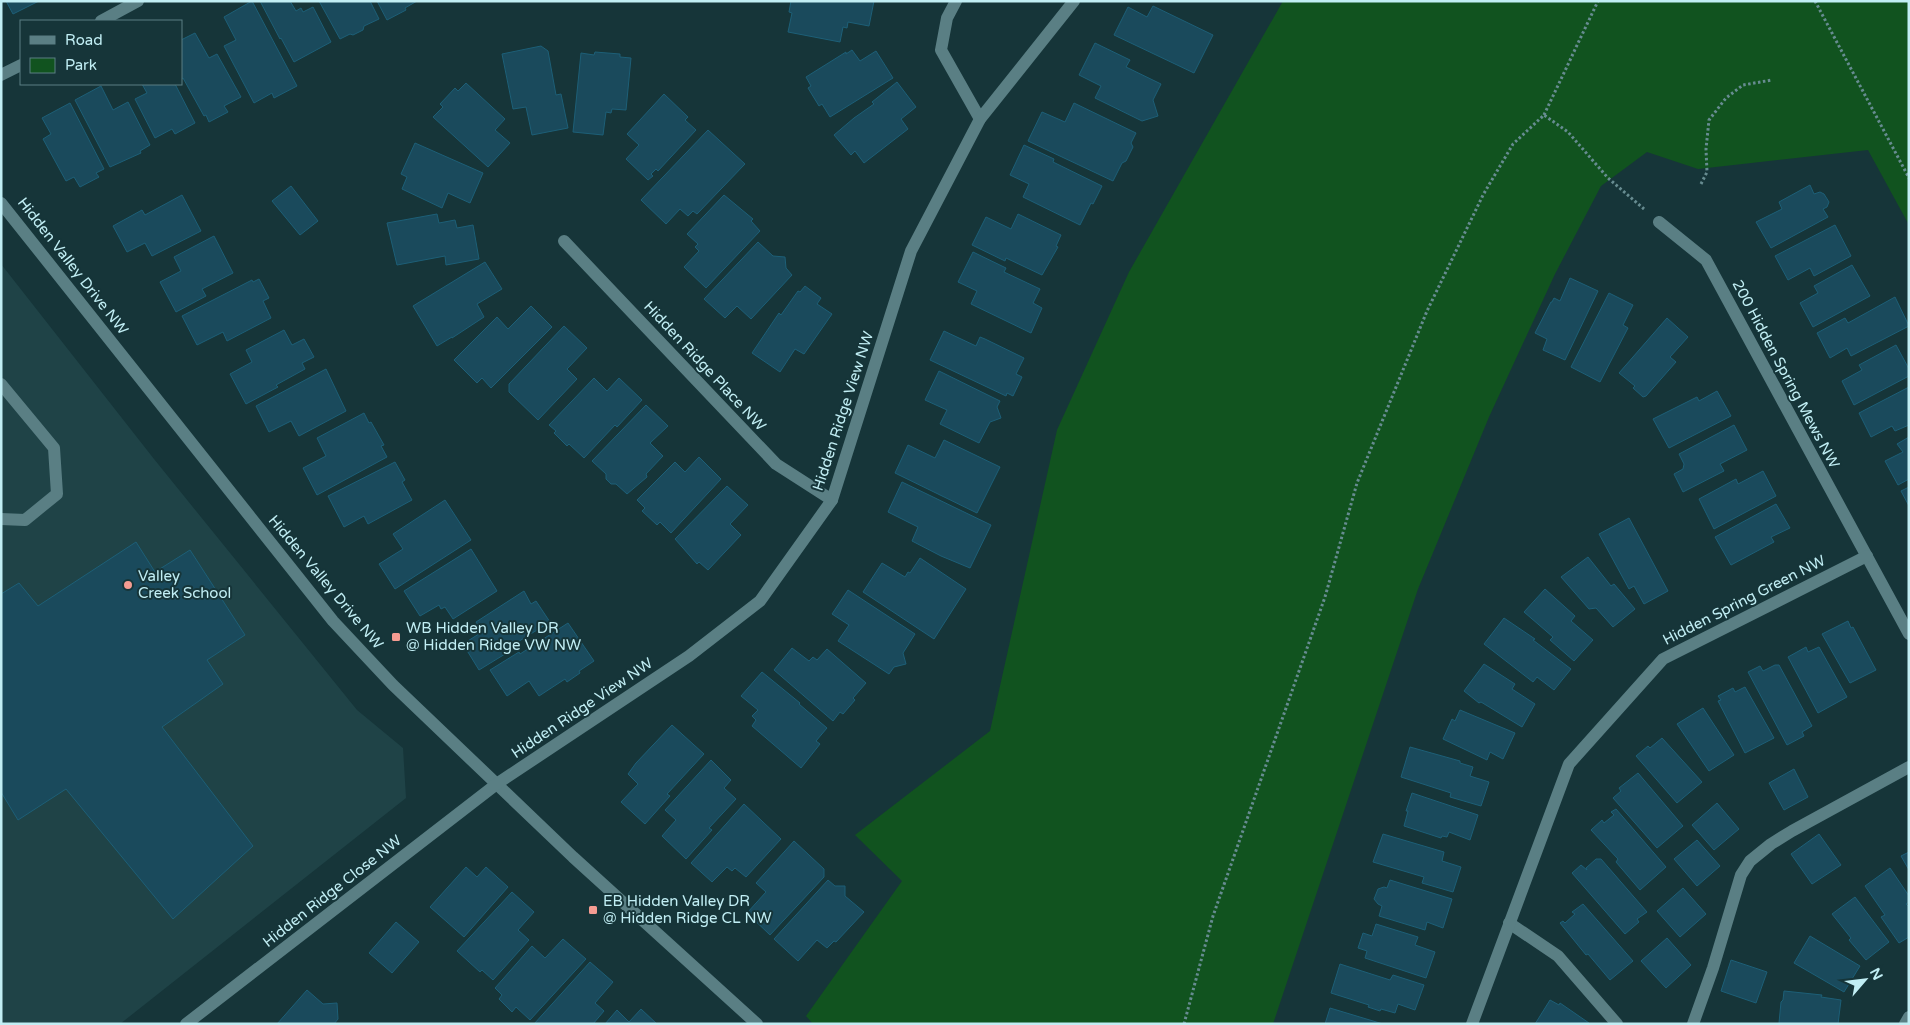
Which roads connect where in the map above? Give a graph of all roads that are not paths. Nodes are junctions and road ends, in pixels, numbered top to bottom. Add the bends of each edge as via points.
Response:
1 (138, 1) edge
2 (956, 1) edge
3 (1074, 1) edge
4 (103, 20) edge
5 (20, 65) edge
6 (1, 75) edge
7 (980, 119) junction
8 (1, 202) edge
9 (1659, 222) road end
10 (564, 241) dead end
11 (1, 384) edge
12 (832, 500) junction
13 (1, 519) edge
14 (1866, 556) junction
15 (1909, 634) edge
16 (1909, 767) edge
17 (498, 783) junction
18 (1509, 923) junction
19 (1909, 1017) edge
20 (186, 1024) edge
21 (757, 1024) edge
22 (1472, 1024) edge
23 (1617, 1024) edge
24 (1693, 1024) edge
25 (1906, 1024) edge

1 - 4 street
2 - 7 street via 947,18 941,50
3 - 7 street, Hidden Ridge View NW
5 - 6 street
7 - 12 street, Hidden Ridge View NW via 911,251
8 - 17 street, Hidden Valley Drive NW via 333,621 393,685
9 - 14 street, 200 Hidden Spring Mews NW via 1706,260
10 - 12 street, Hidden Ridge Place NW via 776,464
11 - 13 street via 54,448 57,494 25,520
12 - 17 street, Hidden Ridge View NW via 760,601 689,656
14 - 15 street
14 - 18 street, Hidden Spring Green NW via 1663,659 1569,764
16 - 24 street via 1770,844 1750,861 1742,875
17 - 20 street, Hidden Ridge Close NW
17 - 21 street, Hidden Valley Drive NW via 573,857
18 - 22 street, Hidden Spring Green NW
18 - 23 street via 1558,956
19 - 25 street

